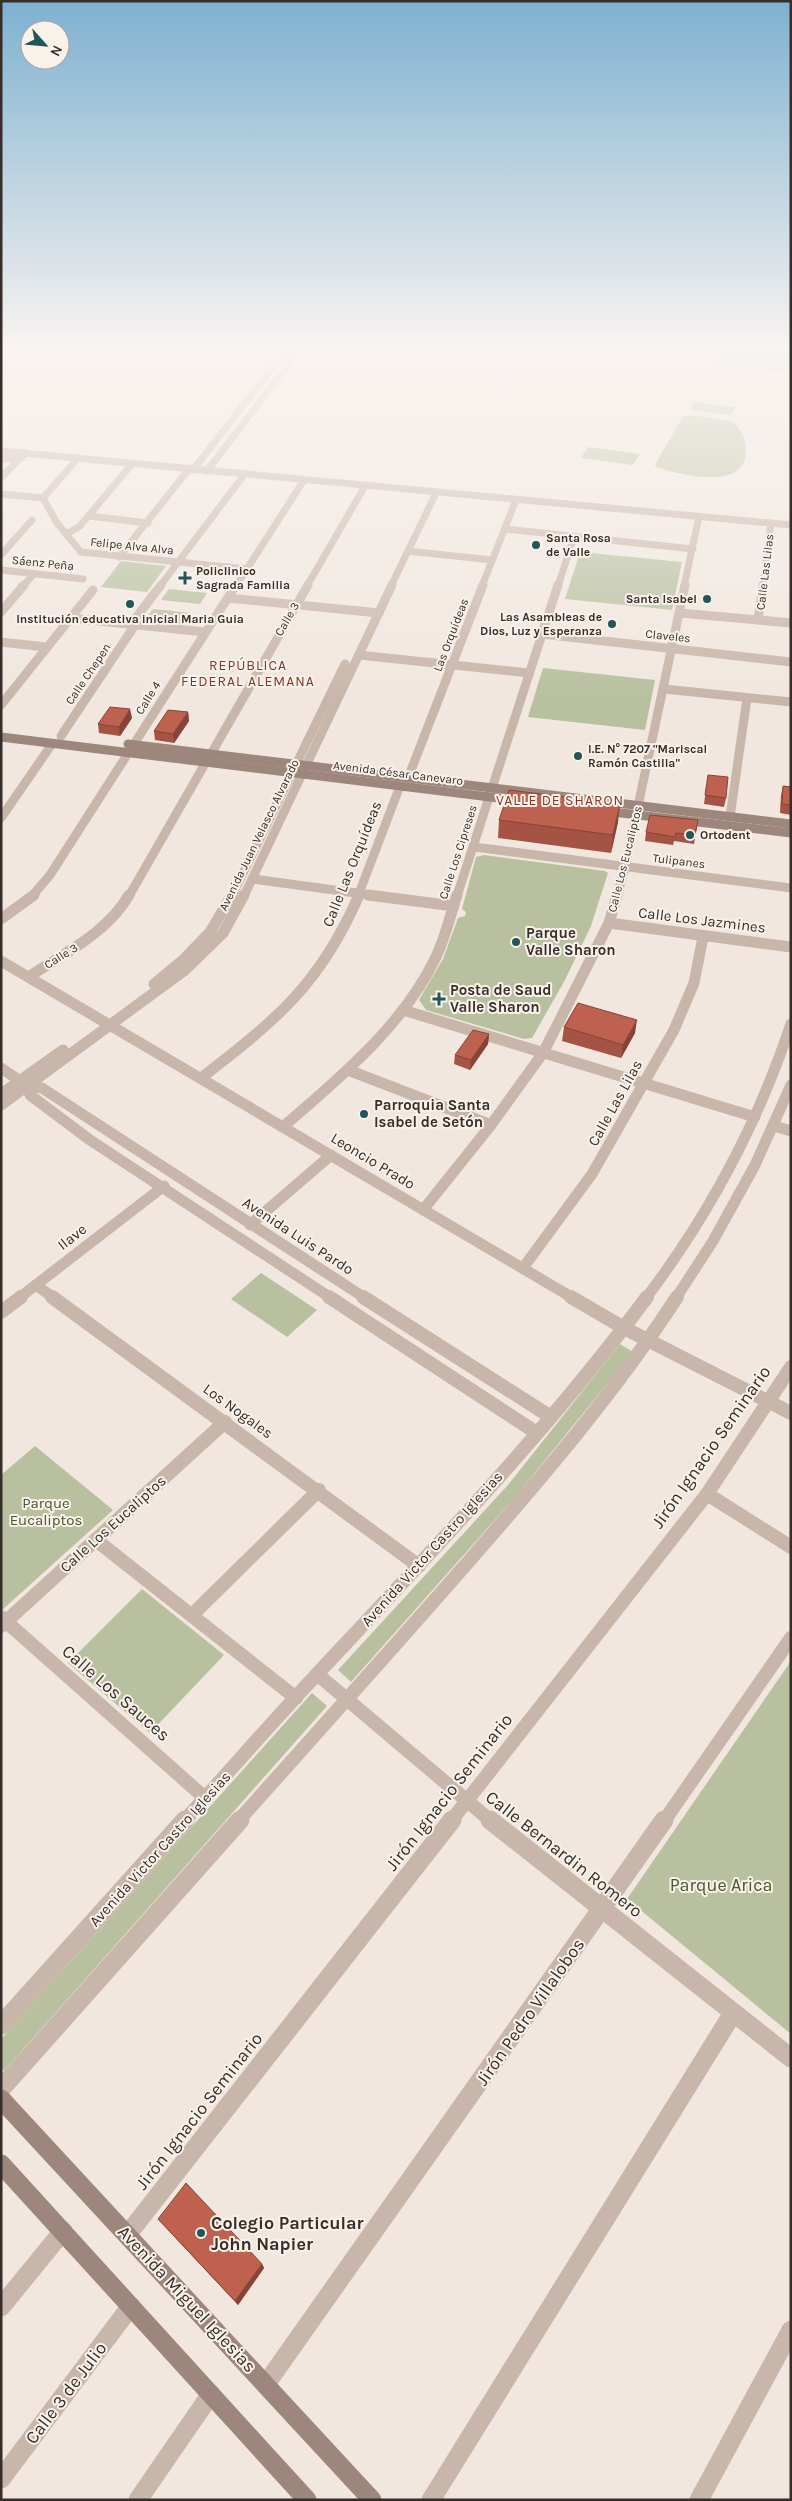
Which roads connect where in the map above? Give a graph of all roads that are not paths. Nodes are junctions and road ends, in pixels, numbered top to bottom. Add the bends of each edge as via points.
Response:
1 (132, 464) edge
2 (14, 465) edge
3 (72, 465) edge
4 (139, 465) edge
5 (195, 465) edge
6 (212, 465) edge
7 (191, 470) junction
8 (207, 471) junction
9 (244, 475) junction
10 (1, 478) edge
11 (304, 480) junction
12 (365, 486) junction
13 (432, 493) junction
14 (1, 494) edge
15 (43, 498) junction
16 (516, 500) junction
17 (89, 516) junction
18 (699, 517) junction
19 (32, 520) dead end
20 (148, 523) junction
21 (771, 523) junction
22 (791, 525) edge
23 (504, 529) junction
24 (66, 534) junction
25 (574, 536) junction
26 (693, 549) junction
27 (408, 551) junction
28 (1, 555) edge
29 (120, 557) junction
30 (492, 560) junction
31 (178, 562) junction
32 (246, 569) junction
33 (1, 570) edge
34 (34, 574) junction
35 (83, 579) dead end
36 (93, 590) dead end
37 (228, 598) junction
38 (295, 605) junction
39 (1, 612) edge
40 (375, 613) junction
41 (680, 613) junction
42 (70, 618) junction
43 (758, 620) junction
44 (791, 624) edge
45 (133, 625) junction
46 (205, 632) junction
47 (542, 634) junction
48 (1, 642) edge
49 (46, 647) junction
50 (673, 648) junction
51 (359, 654) junction
52 (791, 662) edge
53 (452, 665) junction
54 (529, 673) junction
55 (664, 689) junction
56 (747, 698) junction
57 (791, 702) edge
58 (1, 705) edge
59 (1, 729) edge
60 (61, 736) junction
61 (1, 737) edge
62 (52, 744) junction
63 (132, 749) junction
64 (211, 754) junction
65 (206, 762) junction
66 (293, 769) junction
67 (304, 769) junction
68 (408, 778) junction
69 (400, 786) junction
70 (490, 792) junction
71 (638, 810) junction
72 (730, 817) junction
73 (1, 818) edge
74 (791, 824) edge
75 (791, 834) edge
76 (474, 847) junction
77 (625, 867) junction
78 (253, 879) junction
79 (791, 888) edge
80 (358, 893) junction
81 (454, 906) junction
82 (1, 919) edge
83 (609, 923) junction
84 (703, 937) junction
85 (791, 947) edge
86 (1, 960) edge
87 (30, 976) junction
88 (402, 1010) junction
89 (109, 1022) junction
90 (791, 1024) edge
91 (543, 1053) junction
92 (1, 1068) edge
93 (348, 1070) junction
94 (201, 1078) junction
95 (24, 1083) junction
96 (643, 1083) junction
97 (791, 1085) edge
98 (1, 1094) edge
99 (1, 1105) edge
100 (755, 1117) junction
101 (491, 1126) junction
102 (774, 1126) junction
103 (283, 1127) junction
104 (791, 1131) edge
105 (331, 1155) junction
106 (164, 1186) junction
107 (423, 1210) junction
108 (250, 1225) junction
109 (523, 1268) junction
110 (36, 1285) junction
111 (1, 1312) edge
112 (624, 1328) junction
113 (646, 1340) junction
114 (791, 1367) edge
115 (770, 1401) junction
116 (791, 1414) edge
117 (551, 1417) junction
118 (226, 1422) junction
119 (537, 1432) junction
120 (318, 1490) junction
121 (707, 1494) junction
122 (96, 1540) junction
123 (791, 1547) edge
124 (419, 1566) junction
125 (192, 1616) junction
126 (3, 1621) edge
127 (791, 1638) edge
128 (318, 1674) junction
129 (296, 1698) junction
130 (347, 1699) junction
131 (205, 1798) junction
132 (467, 1802) junction
133 (602, 1910) junction
134 (733, 2013) junction
135 (1, 2025) edge
136 (791, 2058) edge
137 (1, 2088) edge
138 (1, 2099) edge
139 (1, 2164) edge
140 (63, 2231) junction
141 (128, 2234) junction
142 (131, 2306) junction
143 (1, 2307) edge
144 (791, 2330) edge
145 (266, 2384) junction
146 (210, 2394) junction
147 (1, 2479) edge
148 (304, 2499) edge
149 (138, 2500) edge
150 (372, 2500) edge
151 (431, 2500) edge
152 (699, 2500) edge

1 - 17 street
2 - 10 street
3 - 15 street
4 - 7 street
5 - 7 street
6 - 8 street
7 - 8 street
7 - 20 street
8 - 9 street
9 - 11 street
9 - 31 street, Calle Chepen
11 - 12 street
11 - 32 street, Calle 4
12 - 13 street
12 - 38 street, Calle 3
13 - 16 street
13 - 27 street, Avenida Juan Velasco Alvarado
13 - 40 street, Avenida Juan Velasco Alvarado
14 - 15 street
15 - 24 street, Felipe Alva Alva
16 - 18 street
16 - 23 street, Las Orquídeas
17 - 20 street
17 - 24 street via 80,527
18 - 21 street
18 - 26 street, Calle Los Eucaliptos
19 - 28 street
20 - 29 street
21 - 22 street
21 - 43 street, Calle Las Lilas
23 - 25 street
23 - 30 street, Las Orquídeas
24 - 29 street, Felipe Alva Alva via 81,552
25 - 26 street
25 - 47 street, Calle Los Cipreses
26 - 41 street, Calle Los Eucaliptos
27 - 30 street
27 - 40 street, Avenida Juan Velasco Alvarado
29 - 31 street, Felipe Alva Alva
30 - 53 street, Las Orquídeas
31 - 32 street, Felipe Alva Alva
31 - 45 street, Calle Chepen
32 - 37 street, Calle 4
33 - 34 street, Sáenz Peña
34 - 35 street, Sáenz Peña
34 - 39 street
36 - 42 street
37 - 38 street
37 - 46 street, Calle 4
38 - 40 street
38 - 64 street, Calle 3
40 - 51 street, Avenida Juan Velasco Alvarado
40 - 66 street, Avenida Juan Velasco Alvarado
41 - 43 street
41 - 50 street, Calle Los Eucaliptos
42 - 45 street
42 - 49 street
43 - 44 street
45 - 46 street
45 - 60 street, Calle Chepen
46 - 63 street, Calle 4
47 - 50 street, Claveles
47 - 54 street, Calle Los Cipreses
48 - 49 street
49 - 58 street
50 - 52 street, Claveles
50 - 55 street, Calle Los Eucaliptos
51 - 53 street
51 - 67 street, Avenida Juan Velasco Alvarado
53 - 54 street
53 - 68 street, Las Orquídeas
54 - 70 street, Calle Los Cipreses
55 - 56 street
55 - 71 street, Calle Los Eucaliptos
56 - 57 street
56 - 72 street
59 - 60 main road, Avenida César Canevaro
60 - 63 main road, Avenida César Canevaro
61 - 62 main road, Avenida César Canevaro
62 - 63 main road, Avenida César Canevaro
62 - 73 street
63 - 64 main road, Avenida César Canevaro
63 - 65 main road, Avenida César Canevaro
63 - 82 street, Calle 4 via 36,893
64 - 66 main road, Avenida César Canevaro
65 - 66 main road, Avenida César Canevaro
65 - 87 street, Calle 3 via 124,904 95,933
66 - 67 main road, Avenida César Canevaro
66 - 89 street, Avenida Juan Velasco Alvarado via 234,892 210,932
67 - 68 main road, Avenida César Canevaro
67 - 69 main road, Avenida César Canevaro
67 - 78 street, Avenida Juan Velasco Alvarado
68 - 70 main road, Avenida César Canevaro
69 - 70 main road, Avenida César Canevaro
69 - 80 street, Calle Las Orquídeas
70 - 71 main road, Avenida César Canevaro
70 - 76 street, Calle Los Cipreses
71 - 72 main road, Avenida César Canevaro
71 - 75 main road, Avenida César Canevaro
71 - 77 street, Calle Los Eucaliptos
72 - 74 main road, Avenida César Canevaro
76 - 77 street, Tulipanes
76 - 81 street, Calle Los Cipreses
77 - 79 street, Tulipanes
77 - 83 street, Calle Los Eucaliptos
78 - 80 street
78 - 89 street, Avenida Juan Velasco Alvarado via 232,920 213,944 185,970
80 - 81 street
80 - 94 street, Calle Las Orquídeas via 338,939 310,982 264,1029
81 - 88 street, Calle Los Cipreses via 435,959
83 - 84 street, Calle Los Jazmines
83 - 91 street, Calle Los Eucaliptos
84 - 85 street, Calle Los Jazmines
84 - 96 street, Calle Las Lilas via 694,982 674,1030
86 - 87 street, Leoncio Prado
87 - 89 street, Leoncio Prado
88 - 91 street
88 - 93 street, Calle Los Cipreses
89 - 94 street, Leoncio Prado
89 - 95 street, Avenida Juan Velasco Alvarado
90 - 100 street, Avenida Victor Castro Iglesias
91 - 96 street
91 - 101 street, Calle Los Eucaliptos
92 - 95 street, Avenida Luis Pardo
93 - 101 street
93 - 103 street, Calle Los Cipreses
94 - 103 street, Leoncio Prado
95 - 98 street, Avenida Juan Velasco Alvarado
95 - 99 street, Avenida Juan Velasco Alvarado
95 - 106 street, Avenida Luis Pardo via 30,1095 90,1140
95 - 108 street, Avenida Luis Pardo via 42,1088
96 - 100 street
96 - 109 street, Calle Las Lilas via 592,1174
97 - 102 street
100 - 112 street, Avenida Victor Castro Iglesias via 680,1253
101 - 107 street, Calle Los Eucaliptos
102 - 104 street
102 - 113 street via 732,1210 683,1289
103 - 105 street, Leoncio Prado
105 - 107 street, Leoncio Prado
105 - 108 street
106 - 110 street, Ilave
106 - 119 street, Avenida Luis Pardo
107 - 109 street, Leoncio Prado
108 - 117 street, Avenida Luis Pardo
109 - 112 street, Leoncio Prado
110 - 111 street, Ilave
110 - 118 street, Los Nogales
112 - 113 street, Leoncio Prado
112 - 117 street, Avenida Victor Castro Iglesias
113 - 115 street, Leoncio Prado
113 - 130 street via 527,1495
114 - 115 street, Jirón Ignacio Seminario
115 - 116 street, Leoncio Prado
115 - 121 street, Jirón Ignacio Seminario
117 - 119 street, Avenida Victor Castro Iglesias
118 - 120 street, Los Nogales
118 - 122 street, Calle Los Eucaliptos
119 - 124 street, Avenida Victor Castro Iglesias
120 - 124 street, Los Nogales
120 - 125 street
121 - 123 street
121 - 132 street, Jirón Ignacio Seminario
122 - 125 street
122 - 126 street, Calle Los Eucaliptos
124 - 128 street, Avenida Victor Castro Iglesias
125 - 129 street
126 - 131 street, Calle Los Sauces
127 - 133 street, Jirón Pedro Villalobos
128 - 129 street, Avenida Victor Castro Iglesias
128 - 130 street, Calle Bernardin Romero
129 - 131 street, Avenida Victor Castro Iglesias
130 - 132 street, Calle Bernardin Romero
130 - 137 street
131 - 135 street, Avenida Victor Castro Iglesias
132 - 133 street, Calle Bernardin Romero
132 - 141 street, Jirón Ignacio Seminario
133 - 134 street, Calle Bernardin Romero
133 - 145 street, Jirón Pedro Villalobos
134 - 136 street, Calle Bernardin Romero
134 - 151 street
138 - 141 main road, Avenida Miguel Iglesias
139 - 140 main road
140 - 142 main road
140 - 143 street
141 - 145 main road, Avenida Miguel Iglesias
142 - 146 main road
142 - 147 street, Calle 3 de Julio
144 - 152 street
145 - 150 main road, Avenida Miguel Iglesias
146 - 148 main road
146 - 149 street

